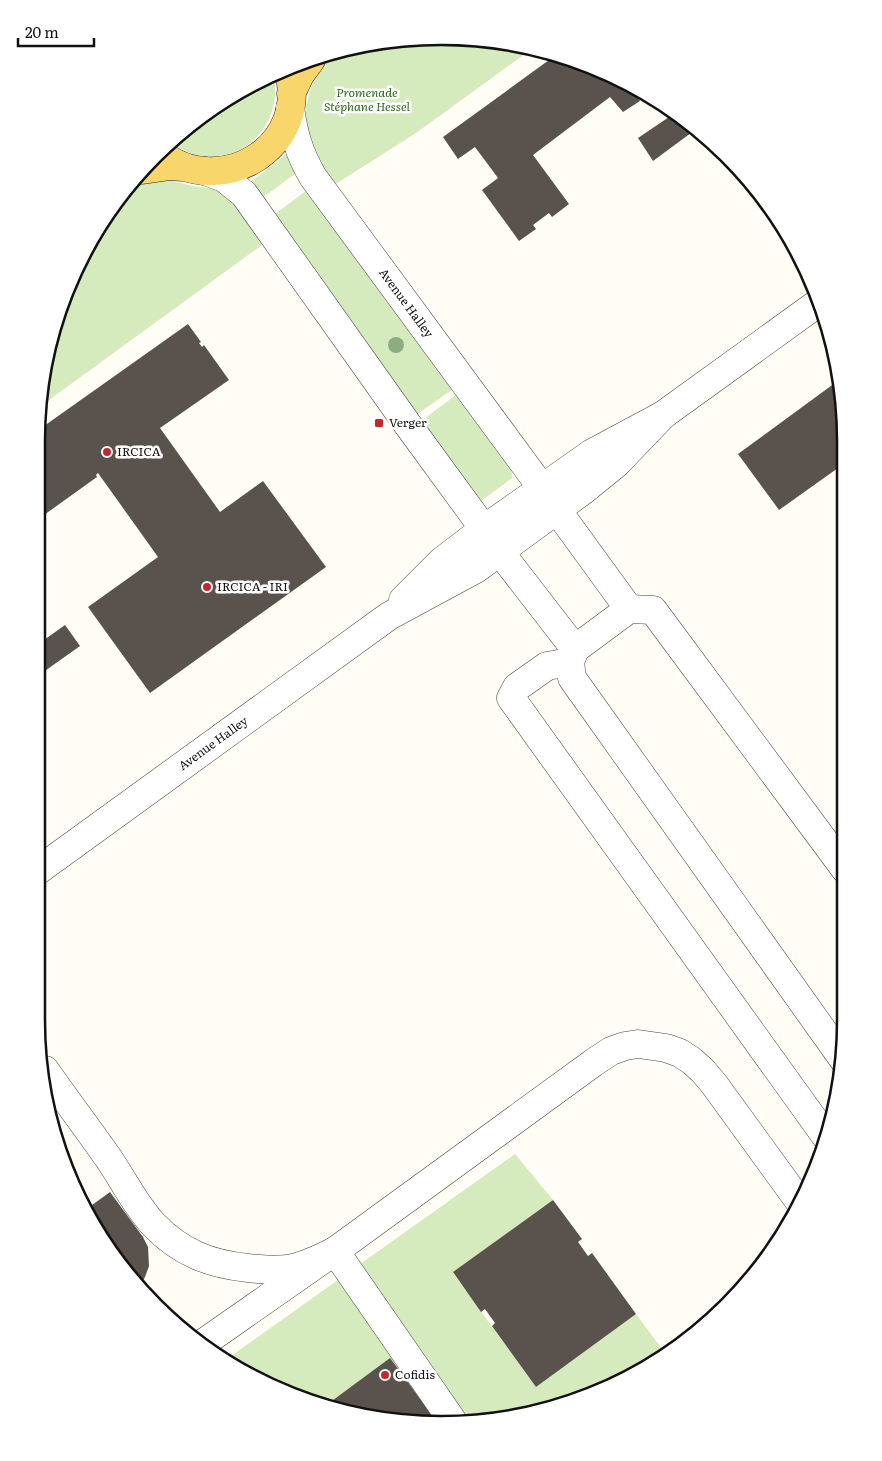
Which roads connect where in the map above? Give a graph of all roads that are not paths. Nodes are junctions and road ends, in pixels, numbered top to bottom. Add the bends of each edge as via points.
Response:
1 (304, 70) edge
2 (288, 76) edge
3 (290, 101) junction
4 (165, 157) edge
5 (154, 168) edge
6 (194, 169) junction
7 (813, 306) edge
8 (663, 415) junction
9 (542, 488) junction
10 (550, 516) junction
11 (484, 529) junction
12 (507, 547) junction
13 (629, 609) junction
14 (388, 616) junction
15 (573, 656) junction
16 (837, 858) edge
17 (45, 865) edge
18 (836, 1049) edge
19 (49, 1077) edge
20 (821, 1130) edge
21 (795, 1196) edge
22 (335, 1250) junction
23 (208, 1340) edge
24 (450, 1416) edge

1 - 3 main road
2 - 3 main road
3 - 6 main road via 287,118 278,137 259,156 236,168 215,172
3 - 9 street, Avenue Halley via 297,145 313,176
4 - 6 main road
5 - 6 main road via 170,166
6 - 11 street via 224,178 244,194
7 - 8 street, Avenue Halley
8 - 9 street, Avenue Halley via 592,453
8 - 10 street, Avenue Halley via 616,464
9 - 10 street, Avenue Halley
9 - 11 street, Avenue Halley
10 - 12 street, Avenue Halley
10 - 13 street
11 - 12 street
11 - 14 street, Avenue Halley via 442,562
12 - 14 street, Avenue Halley via 476,570
12 - 15 street
13 - 15 street
13 - 16 street via 653,610
14 - 17 street, Avenue Halley
15 - 18 street via 572,678
15 - 20 street via 547,666 517,687 511,698
19 - 22 street via 143,1211 181,1248 216,1264 258,1270 296,1267
21 - 22 street via 703,1071 680,1053 638,1044 611,1051 592,1063
22 - 23 street
22 - 24 street

